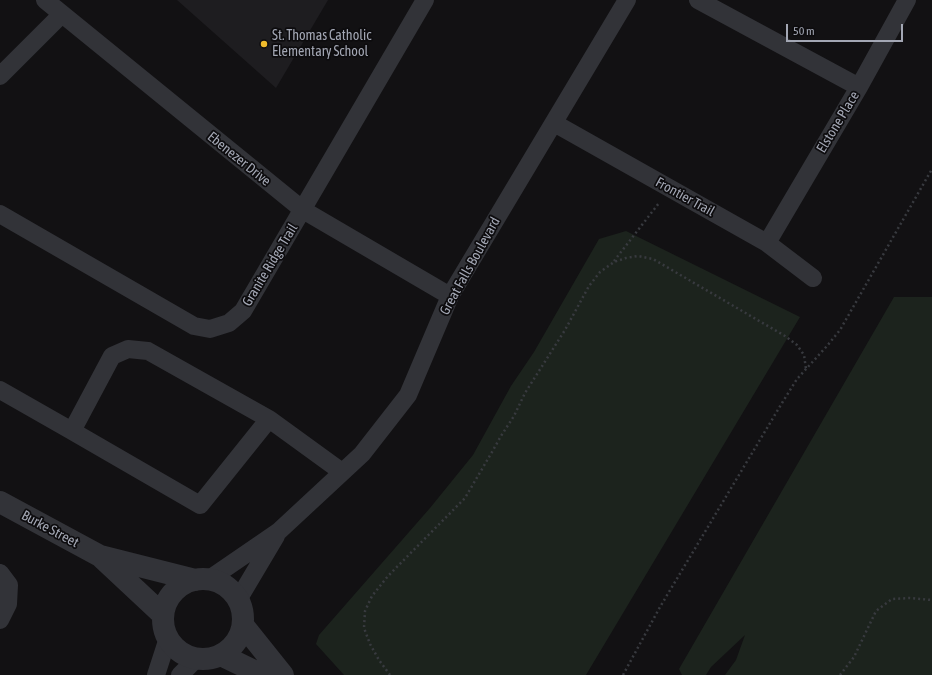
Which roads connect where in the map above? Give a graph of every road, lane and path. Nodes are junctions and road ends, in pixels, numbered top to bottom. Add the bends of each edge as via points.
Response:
1 (45, 0) edge
2 (425, 0) edge
3 (627, 0) edge
4 (698, 0) edge
5 (907, 0) edge
6 (61, 15) junction
7 (0, 76) edge
8 (859, 87) junction
9 (554, 123) junction
10 (932, 169) edge
11 (659, 203) dead end
12 (303, 210) junction
13 (0, 214) edge
14 (767, 243) junction
15 (614, 262) junction
16 (813, 278) dead end
17 (450, 296) junction
18 (806, 370) junction
19 (0, 390) edge
20 (269, 420) junction
21 (72, 431) junction
22 (342, 472) junction
23 (0, 502) edge
24 (278, 532) junction
25 (100, 556) junction
26 (0, 573) edge
27 (201, 580) junction
28 (238, 600) junction
29 (932, 600) edge
30 (163, 615) junction
31 (0, 620) edge
32 (243, 625) junction
33 (168, 638) junction
34 (221, 655) junction
35 (196, 659) junction
36 (156, 675) edge
37 (180, 675) edge
38 (262, 675) edge
39 (284, 675) edge
40 (390, 675) edge
41 (623, 675) edge
42 (840, 675) edge

1 - 6 street, Ebenezer Drive
2 - 12 street, Granite Ridge Trail
3 - 9 street, Great Falls Boulevard
4 - 8 street
5 - 8 street, Elstone Place
6 - 7 street
6 - 12 street, Ebenezer Drive
8 - 14 street, Elstone Place
9 - 14 street, Frontier Trail
9 - 17 street, Great Falls Boulevard
10 - 18 path via 840,330
11 - 15 path
12 - 13 street, Granite Ridge Trail via 243,311 229,323 210,329 194,326
12 - 17 street, Ebenezer Drive
14 - 16 street, Frontier Trail
15 - 18 path via 638,256 653,259 785,336 797,345 804,355
15 - 40 path via 600,272 589,286 566,330 465,498 388,576 372,596 365,611 364,628 370,644
17 - 22 street, Great Falls Boulevard via 408,394 362,454
18 - 41 path via 797,379 778,410 660,607
19 - 21 street
20 - 21 street via 200,505
20 - 21 street via 148,351 128,349 112,356
20 - 22 street
22 - 24 street, Great Falls Boulevard
23 - 25 street, Burke Street
24 - 27 street, Great Falls Boulevard
24 - 28 street, Great Falls Boulevard
25 - 27 street, Burke Street
25 - 30 street, Burke Street
26 - 31 street via 9,584 8,604
27 - 28 street via 220,583 231,590
27 - 30 street via 183,585 174,593
28 - 32 street via 243,612
29 - 42 path via 892,599 876,611 854,657
30 - 33 street
32 - 34 street via 232,648
32 - 39 street
33 - 35 street via 184,655
33 - 36 street
34 - 35 street via 209,659
34 - 38 street
35 - 37 street

